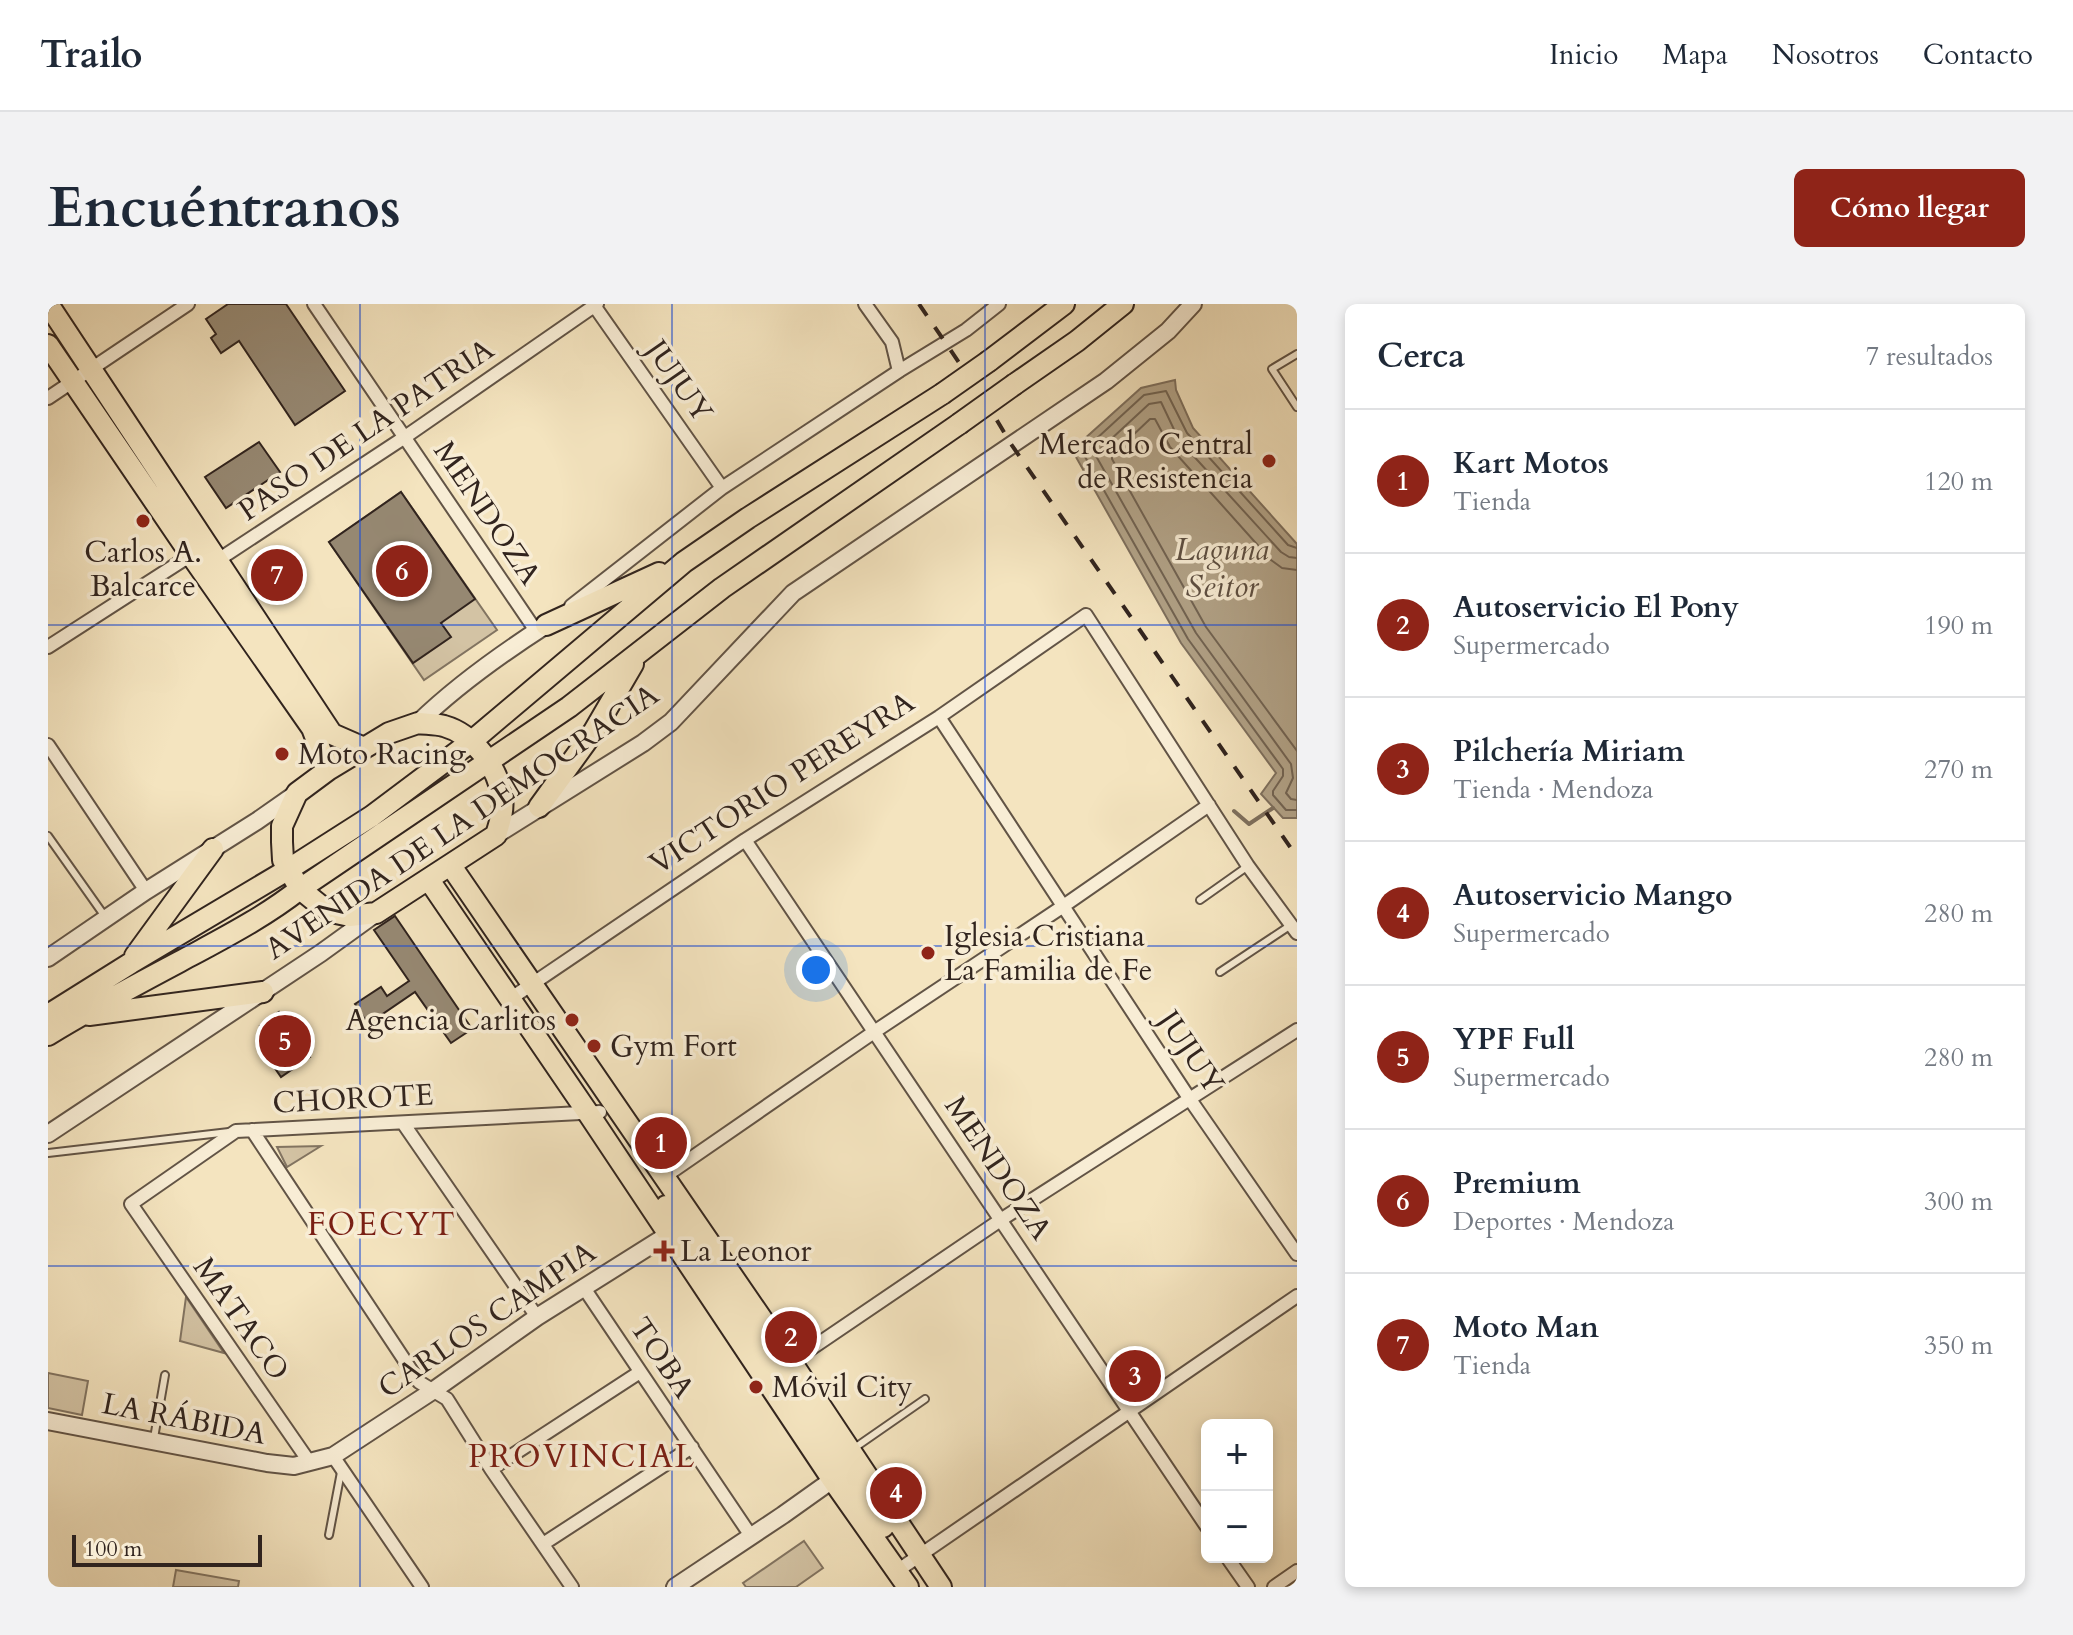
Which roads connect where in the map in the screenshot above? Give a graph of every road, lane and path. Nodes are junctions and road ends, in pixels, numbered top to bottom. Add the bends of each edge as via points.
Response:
1 (48, 304) edge
2 (188, 304) edge
3 (314, 304) edge
4 (865, 304) edge
5 (999, 304) edge
6 (1064, 304) edge
7 (1193, 304) edge
8 (595, 305) edge
9 (1122, 305) edge
10 (48, 345) edge
11 (1297, 354) edge
12 (91, 368) junction
13 (899, 371) junction
14 (72, 381) junction
15 (48, 398) edge
16 (1297, 407) edge
17 (405, 437) junction
18 (722, 488) junction
19 (203, 562) junction
20 (684, 562) junction
21 (541, 628) junction
22 (48, 647) edge
23 (639, 654) junction
24 (939, 717) junction
25 (418, 723) junction
26 (472, 741) junction
27 (48, 745) edge
28 (364, 748) junction
29 (488, 762) junction
30 (328, 770) junction
31 (297, 793) junction
32 (1209, 805) junction
33 (539, 807) junction
34 (496, 835) junction
35 (48, 836) edge
36 (745, 840) junction
37 (213, 849) junction
38 (451, 866) junction
39 (1248, 866) junction
40 (289, 869) junction
41 (429, 880) junction
42 (300, 889) junction
43 (467, 890) junction
44 (146, 891) junction
45 (442, 900) junction
46 (1200, 900) dead end
47 (1062, 907) junction
48 (376, 913) junction
49 (107, 918) junction
50 (1294, 929) edge
51 (489, 945) junction
52 (48, 958) edge
53 (131, 963) junction
54 (1220, 972) dead end
55 (263, 992) junction
56 (521, 992) junction
57 (48, 1015) edge
58 (77, 1017) junction
59 (1297, 1030) edge
60 (874, 1032) junction
61 (48, 1035) edge
62 (1189, 1098) junction
63 (594, 1113) junction
64 (403, 1123) junction
65 (252, 1130) junction
66 (236, 1131) junction
67 (48, 1134) edge
68 (48, 1153) edge
69 (664, 1177) junction
70 (131, 1204) joint
71 (1002, 1219) junction
72 (680, 1226) junction
73 (1297, 1254) edge
74 (584, 1288) junction
75 (1297, 1296) edge
76 (537, 1317) junction
77 (785, 1367) junction
78 (640, 1372) junction
79 (165, 1375) dead end
80 (434, 1390) junction
81 (925, 1399) dead end
82 (1129, 1410) junction
83 (48, 1421) edge
84 (154, 1442) junction
85 (692, 1447) junction
86 (310, 1463) junction
87 (337, 1463) junction
88 (842, 1467) junction
89 (491, 1469) junction
90 (1201, 1518) edge
91 (329, 1535) dead end
92 (751, 1536) junction
93 (543, 1544) junction
94 (1231, 1563) edge
95 (908, 1569) edge
96 (1297, 1571) edge
97 (422, 1587) edge
98 (572, 1587) edge
99 (675, 1587) edge
100 (923, 1587) edge
101 (941, 1587) edge
102 (1248, 1587) edge
103 (1274, 1587) edge

1 - 12 main road
2 - 12 street
3 - 17 street, MENDOZA
4 - 13 street via 892,342
5 - 13 street
6 - 20 main road, AVENIDA DE LA DEMOCRACIA, bridge via 942,394
7 - 33 street, AVENIDA DE LA DEMOCRACIA via 1106,381 793,593 671,722
8 - 17 street, PASO DE LA PATRIA
8 - 18 street, JUJUY
9 - 23 main road, AVENIDA DE LA DEMOCRACIA, bridge via 722,588
10 - 14 main road
11 - 16 lane via 1272,369
12 - 14 street
12 - 19 main road
13 - 18 street
14 - 15 street
14 - 19 main road
17 - 19 street, PASO DE LA PATRIA
17 - 21 street, MENDOZA
18 - 21 street
19 - 22 street, PASO DE LA PATRIA
19 - 28 main road via 332,734
19 - 30 main road via 312,728
20 - 21 main road
20 - 26 main road, AVENIDA DE LA DEMOCRACIA
21 - 25 street
23 - 29 main road, AVENIDA DE LA DEMOCRACIA
23 - 33 main road via 594,731
24 - 32 street, VICTORIO PEREYRA via 1086,615
24 - 36 street, VICTORIO PEREYRA
24 - 47 street, JUJUY
25 - 26 main road via 443,726
25 - 28 main road
26 - 29 main road
26 - 40 main road, AVENIDA DE LA DEMOCRACIA via 372,816
27 - 44 street
28 - 30 main road
29 - 34 main road via 502,798
29 - 42 main road, AVENIDA DE LA DEMOCRACIA
30 - 31 main road
31 - 37 street
31 - 40 main road via 282,826 283,860
32 - 39 street
32 - 47 street
33 - 34 street, AVENIDA DE LA DEMOCRACIA
34 - 38 main road, AVENIDA DE LA DEMOCRACIA
35 - 49 lane
36 - 56 street, VICTORIO PEREYRA
36 - 60 street, MENDOZA
37 - 44 street
37 - 53 main road
38 - 41 main road, AVENIDA DE LA DEMOCRACIA
38 - 43 main road
39 - 46 lane
39 - 50 street
40 - 42 main road
40 - 53 main road, AVENIDA DE LA DEMOCRACIA
41 - 45 main road
41 - 48 main road, AVENIDA DE LA DEMOCRACIA
42 - 48 main road via 336,913
42 - 58 main road, AVENIDA DE LA DEMOCRACIA via 242,928
43 - 51 main road
43 - 56 main road
44 - 49 street
45 - 51 main road
45 - 56 main road
47 - 60 street
47 - 62 street, JUJUY
48 - 55 street, AVENIDA DE LA DEMOCRACIA
49 - 52 street
50 - 54 lane
51 - 56 main road
53 - 57 main road, AVENIDA DE LA DEMOCRACIA
55 - 58 main road
55 - 67 street, AVENIDA DE LA DEMOCRACIA
56 - 63 main road
56 - 69 main road
58 - 61 main road, AVENIDA DE LA DEMOCRACIA
59 - 62 street
60 - 69 street
60 - 71 street, MENDOZA
62 - 71 street
62 - 73 street, JUJUY
63 - 64 street, CHOROTE
63 - 72 main road
64 - 65 street, CHOROTE
64 - 76 street
65 - 66 street, CHOROTE
65 - 80 street via 419,1382
66 - 68 lane
66 - 70 street, CHOROTE
69 - 72 main road
70 - 86 street, MATACO
71 - 77 street
71 - 82 street, MENDOZA
72 - 74 street, CARLOS CAMPIA
72 - 77 main road
72 - 88 main road
74 - 76 street, CARLOS CAMPIA
74 - 78 street, TOBA
75 - 82 street
76 - 80 street, CARLOS CAMPIA
77 - 88 main road
78 - 85 street, TOBA
78 - 89 street
79 - 84 lane
80 - 87 street, CARLOS CAMPIA
80 - 89 street via 447,1399
81 - 88 lane
82 - 90 street, MENDOZA
82 - 95 street
83 - 84 street, LA RÁBIDA
84 - 86 street, LA RÁBIDA via 267,1463
85 - 92 street, TOBA
85 - 93 street
86 - 87 street, CARLOS CAMPIA
87 - 91 lane
87 - 97 street
88 - 92 street
88 - 95 main road
88 - 95 main road
89 - 93 street
92 - 99 street
93 - 98 street
94 - 102 street
95 - 100 main road
95 - 101 main road
96 - 103 street

